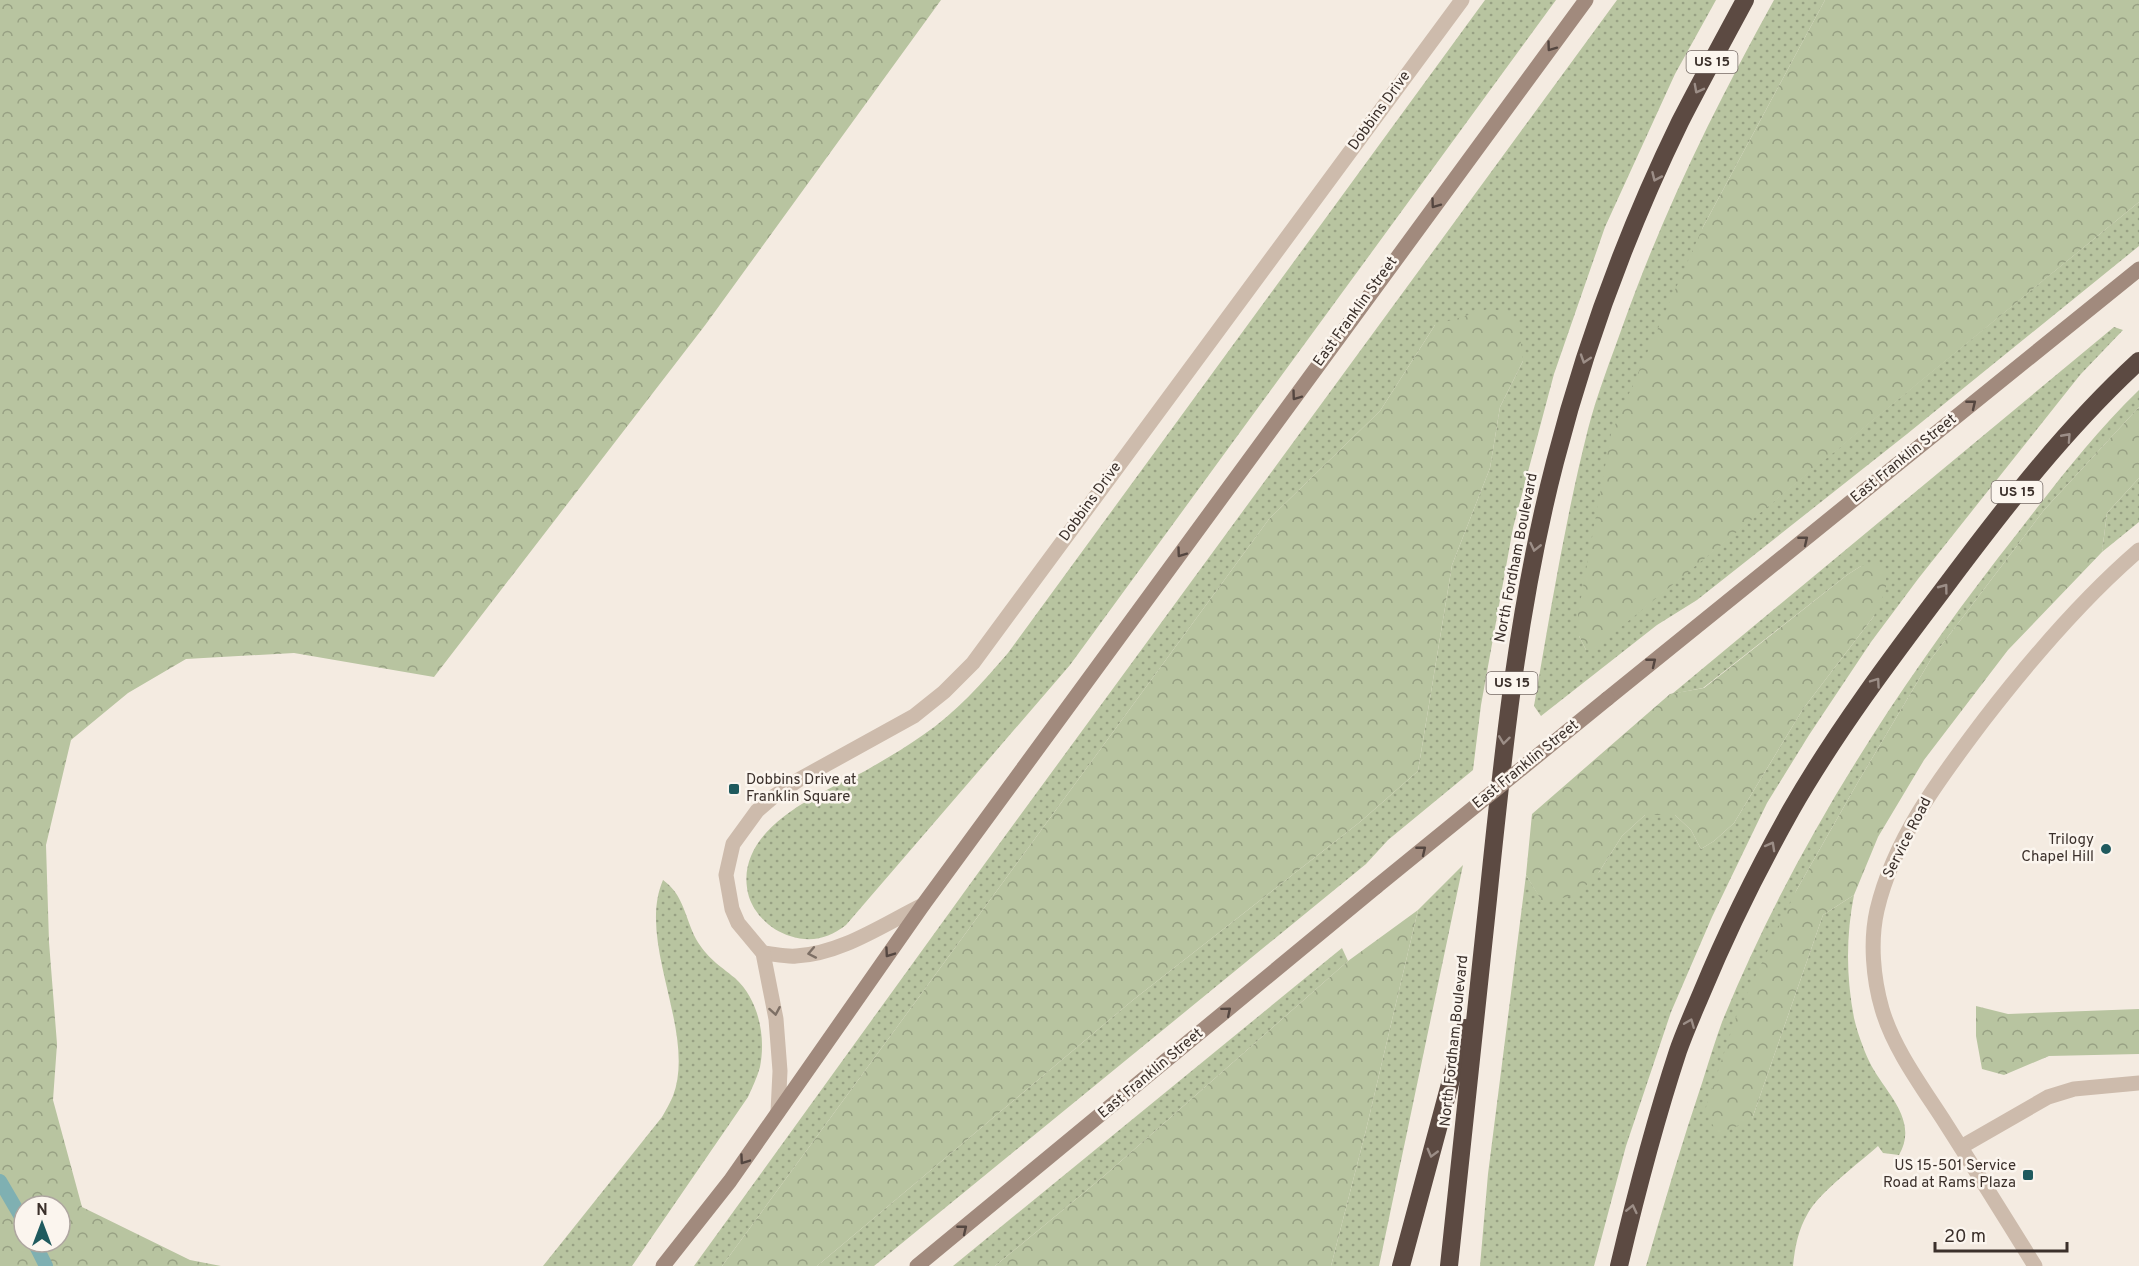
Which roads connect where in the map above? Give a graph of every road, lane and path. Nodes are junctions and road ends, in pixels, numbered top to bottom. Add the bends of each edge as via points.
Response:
1 (1462, 0) edge
2 (1586, 0) edge
3 (1745, 0) edge
4 (2139, 269) edge
5 (2139, 361) edge
6 (2139, 550) edge
7 (923, 905) junction
8 (763, 953) junction
9 (1480, 975) junction
10 (2139, 1083) edge
11 (778, 1112) junction
12 (1961, 1148) junction
13 (663, 1266) edge
14 (917, 1266) edge
15 (1401, 1266) edge
16 (1449, 1266) edge
17 (1619, 1266) edge
18 (2036, 1266) edge

1 - 8 street, Dobbins Drive via 973,663 914,716 800,779 765,804 744,828 733,844 727,864 728,892 738,923
2 -> 7 main road, East Franklin Street
3 -> 9 highway, North Fordham Boulevard / US 15 via 1680,124 1605,297 1555,464 1534,555 1504,735
14 -> 4 main road, East Franklin Street, bridge via 1606,699
17 -> 5 highway, US 15 via 1639,1181 1679,1049 1754,877 1792,808 1909,635 2009,501
6 - 12 street, Service Road via 2046,644 1956,757 1918,814 1884,886 1874,939 1882,1008 1889,1030
7 -> 8 street via 849,942 819,952 796,956
7 -> 11 main road, East Franklin Street
8 -> 11 street, Dobbins Drive via 776,1020
9 -> 15 highway
9 - 16 highway, North Fordham Boulevard / US 15
10 - 12 street via 2074,1089 2048,1097
11 -> 13 main road, East Franklin Street
12 - 18 street, Service Road

